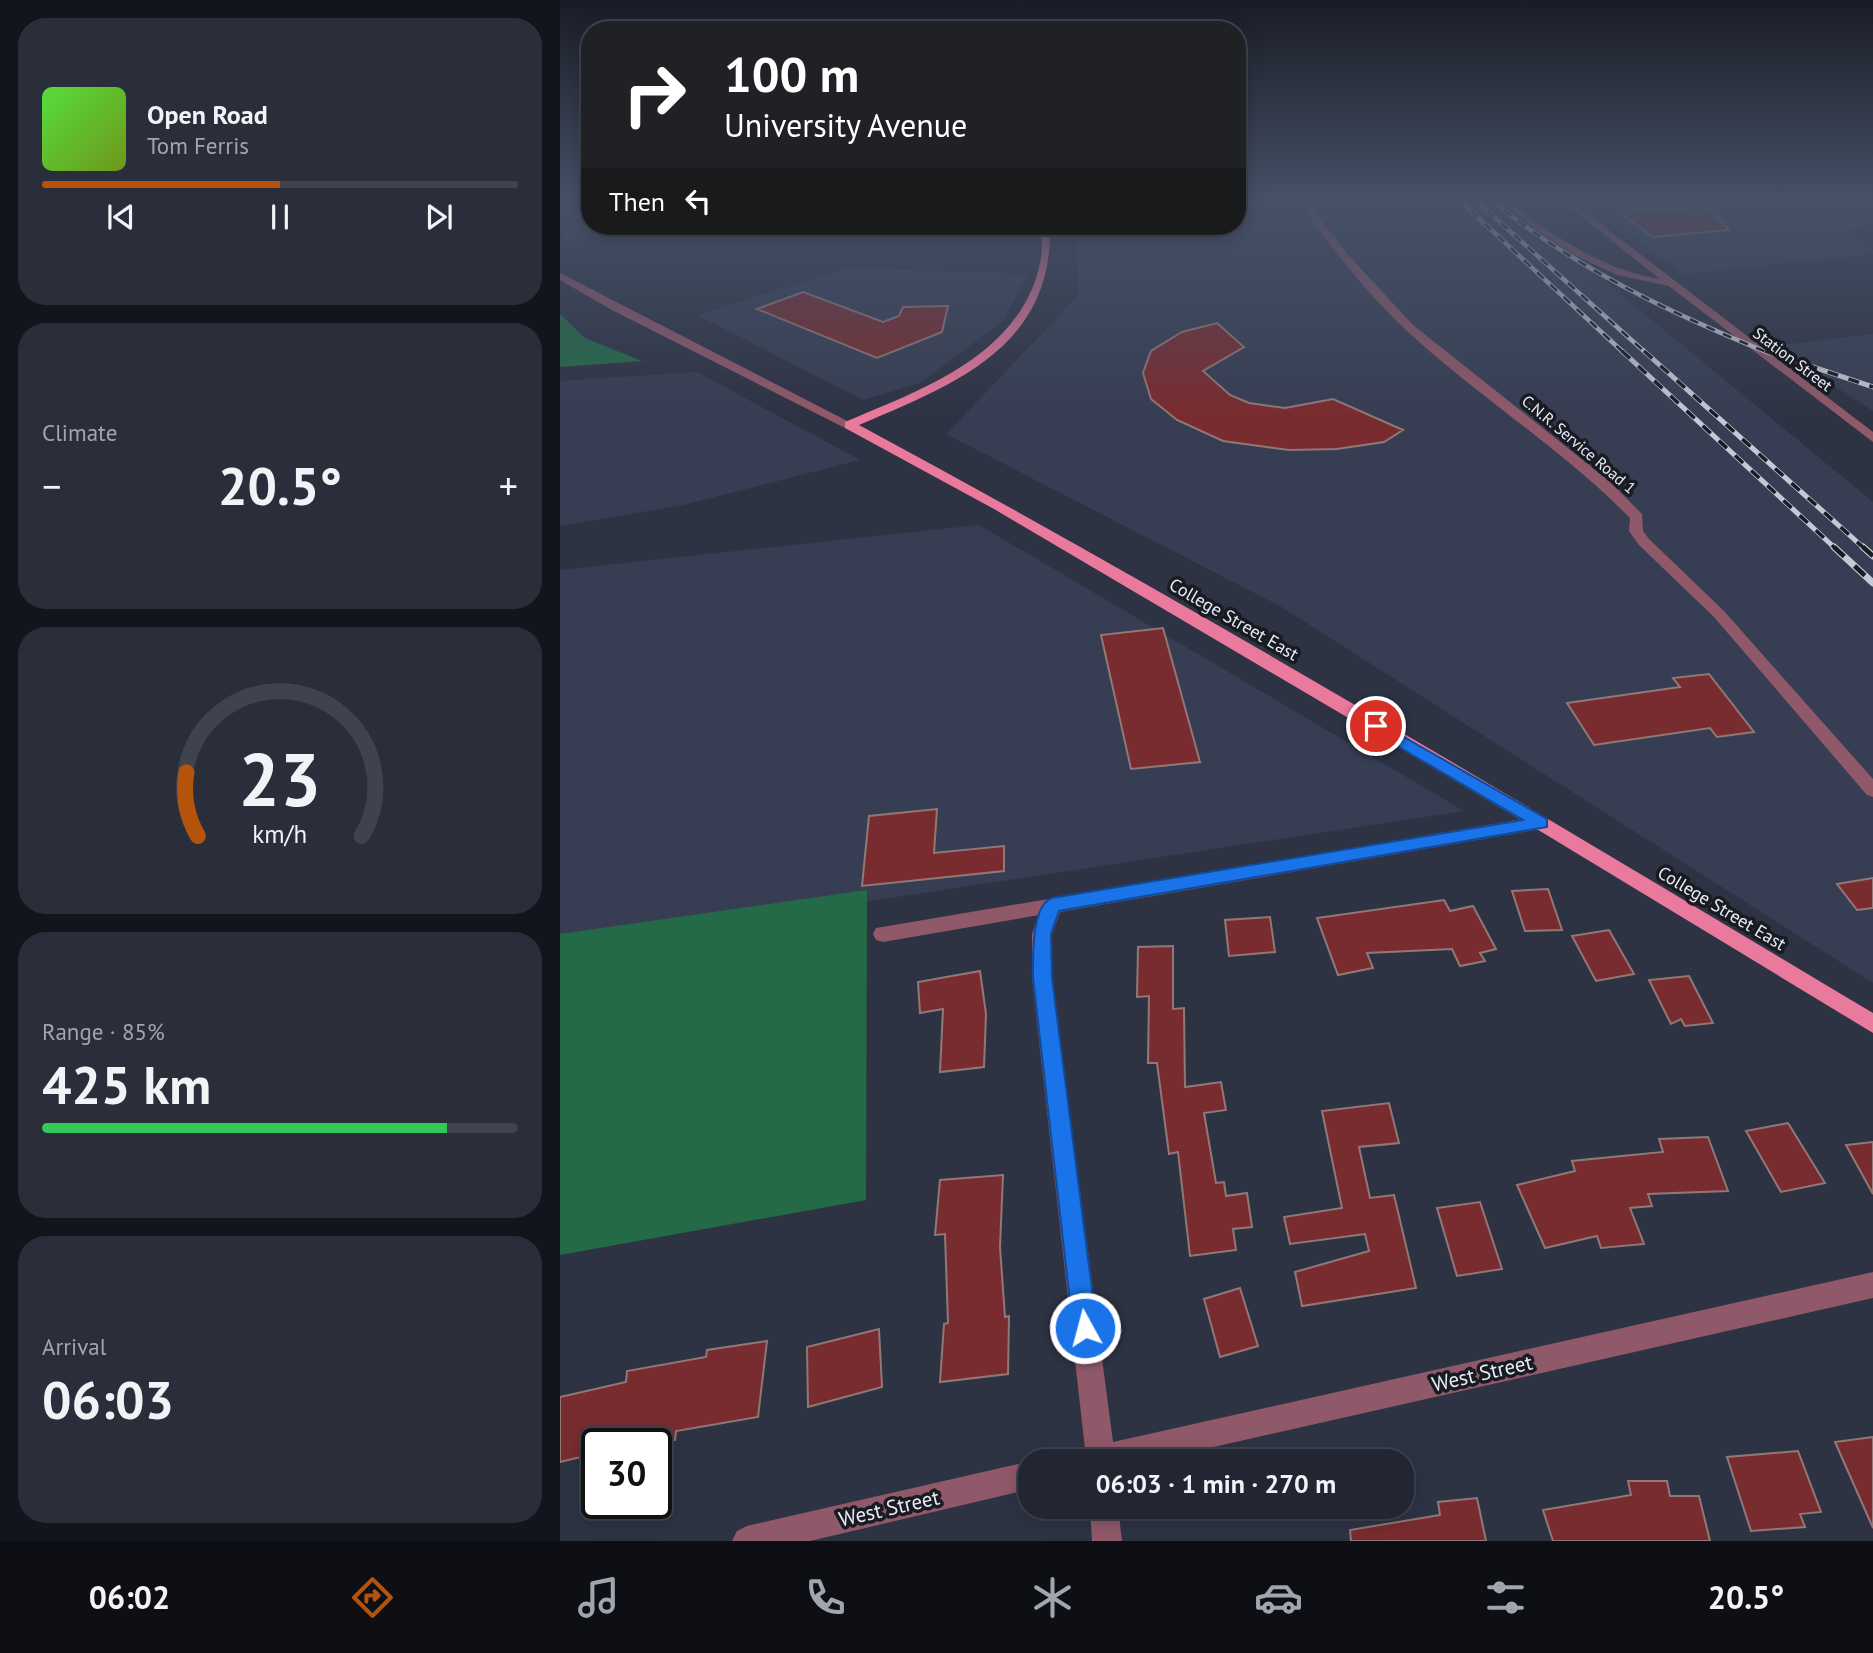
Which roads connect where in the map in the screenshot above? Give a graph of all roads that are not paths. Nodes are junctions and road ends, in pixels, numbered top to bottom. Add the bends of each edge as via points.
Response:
1 (1042, 271) edge
2 (1358, 271) edge
3 (1612, 271) edge
4 (1654, 271) edge
5 (560, 276) edge
6 (1669, 283) junction
7 (849, 425) junction
8 (1873, 438) edge
9 (1873, 791) edge
10 (1541, 823) junction
11 (1052, 905) junction
12 (883, 934) dead end
13 (1873, 1024) edge
14 (1873, 1285) edge
15 (1097, 1449) edge
16 (1151, 1449) edge
17 (1018, 1478) edge
18 (1105, 1519) edge
19 (747, 1541) edge
20 (1107, 1541) edge

1 - 7 main road via 1012,332 984,359
2 - 9 street, C.N.R. Service Road 1 via 1409,327 1603,483 1637,517 1636,531 1644,542 1719,614
3 - 6 street
4 - 6 street, Station Street
5 - 7 street, College Street East
6 - 8 street, Station Street
7 - 10 main road, College Street East via 999,506
10 - 11 street
10 - 13 main road, College Street East
11 - 12 street
11 - 15 street via 1042,934 1042,978
14 - 16 street, West Street
17 - 19 street, West Street
18 - 20 street

